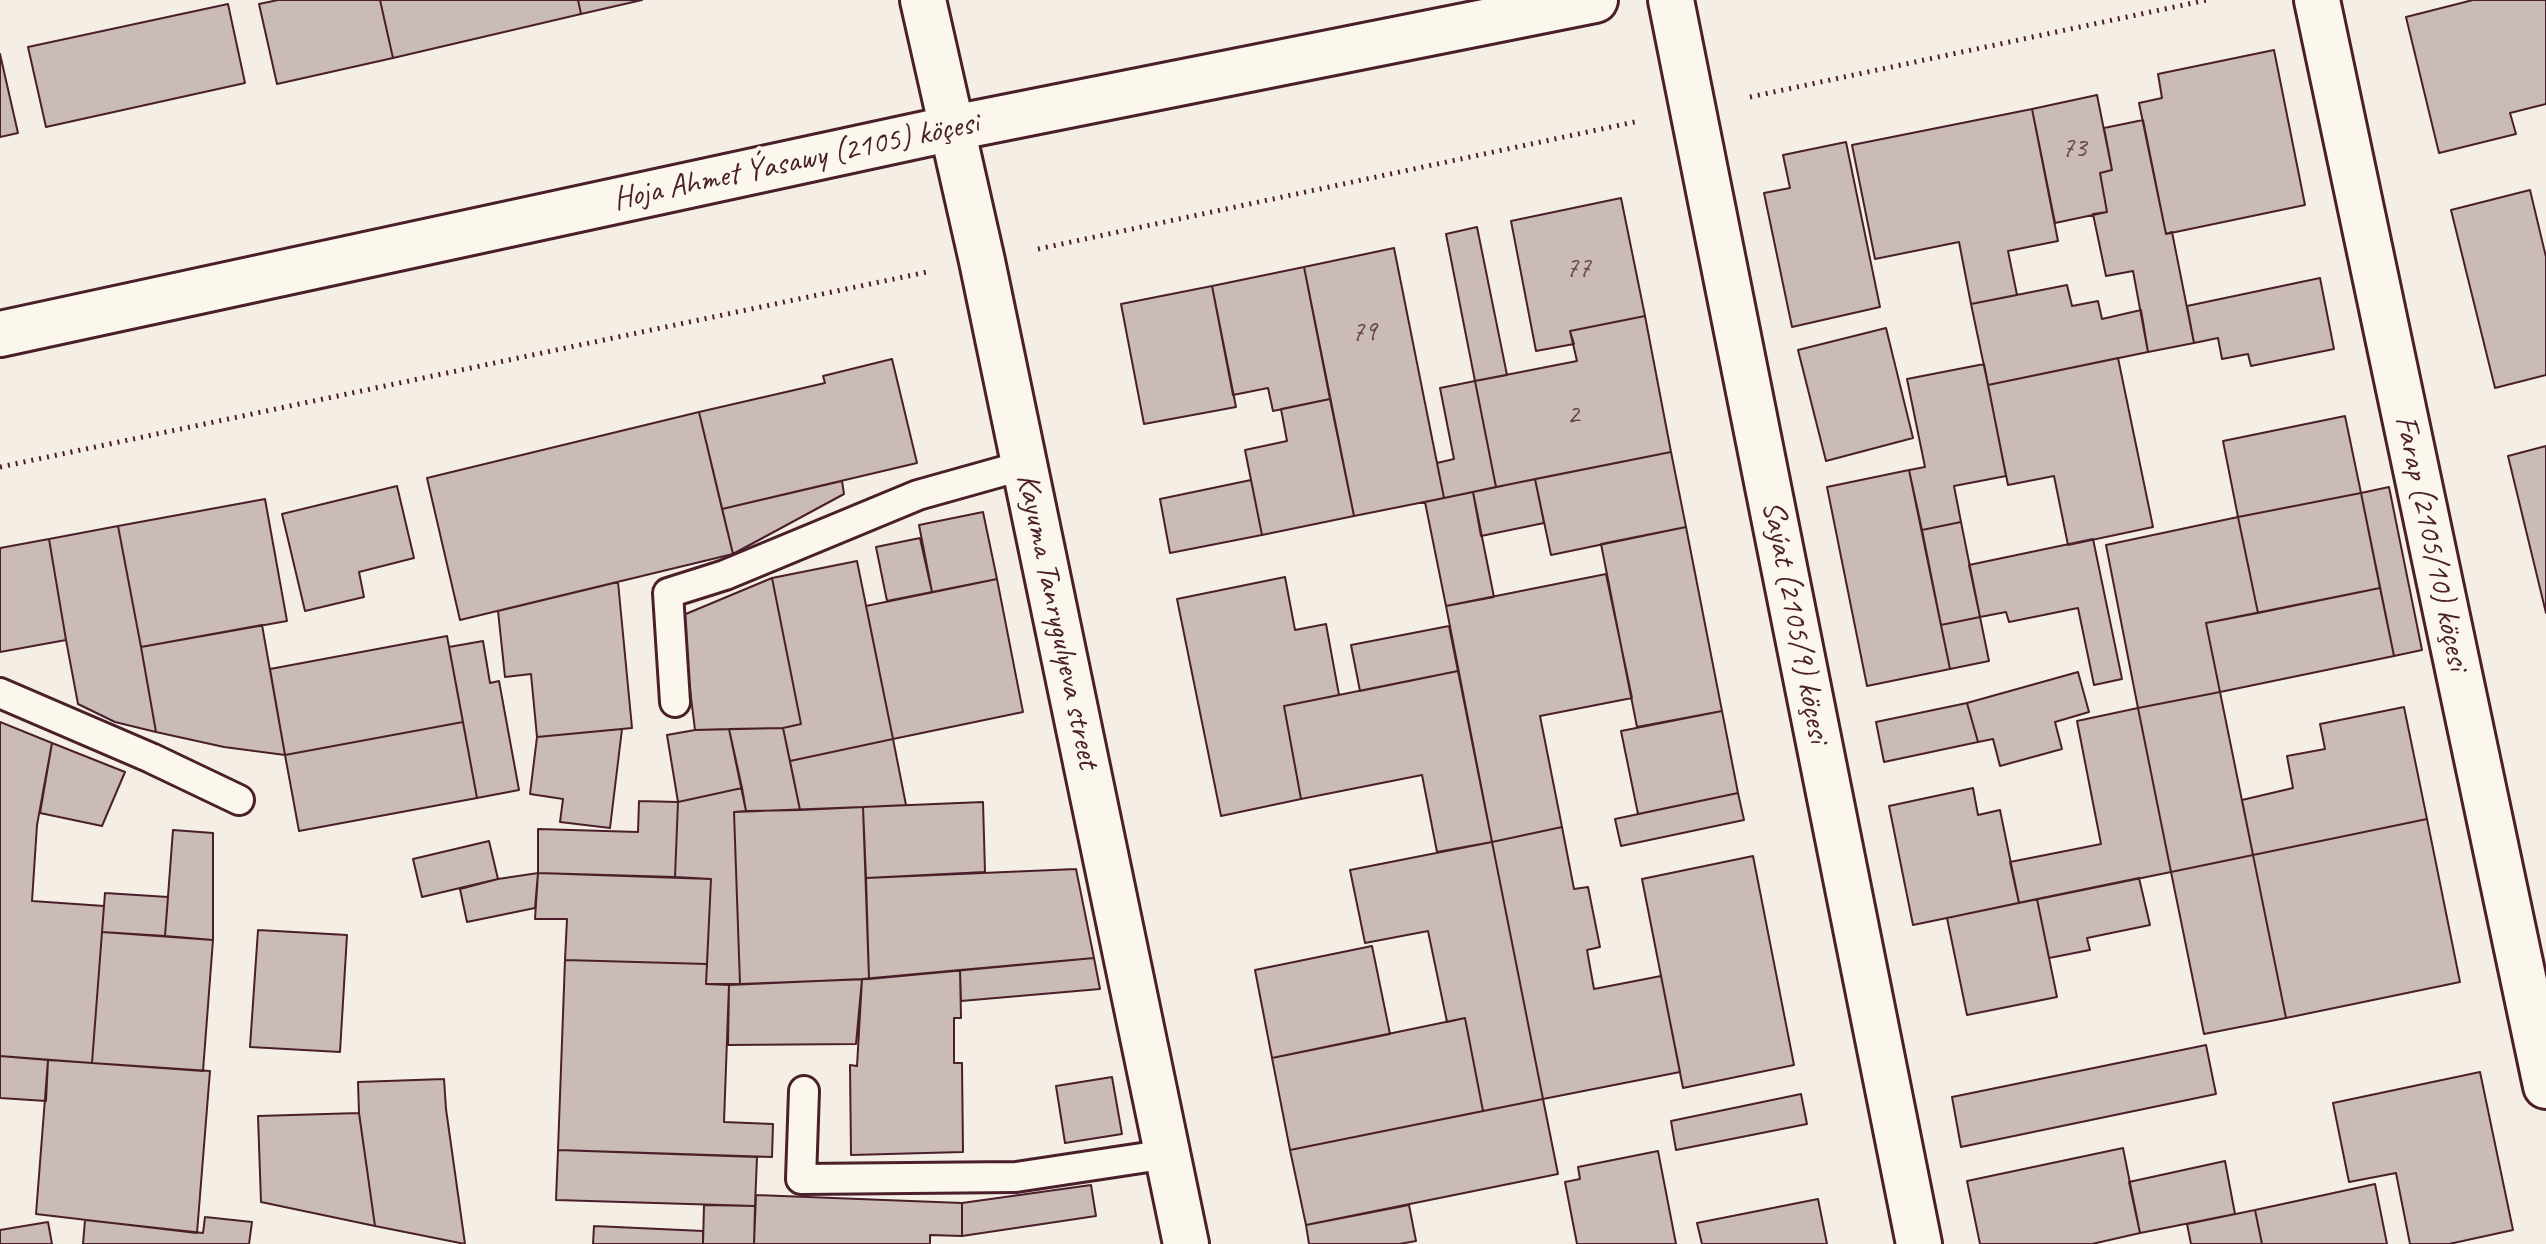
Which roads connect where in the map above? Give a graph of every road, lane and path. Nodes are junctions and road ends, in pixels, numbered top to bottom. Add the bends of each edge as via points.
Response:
1 (923, 0) edge
2 (1595, 0) edge
3 (1671, 0) edge
4 (2207, 0) edge
5 (2317, 0) edge
6 (1693, 109) junction
7 (953, 128) junction
8 (982, 261) junction
9 (0, 334) edge
10 (1025, 465) junction
11 (0, 467) edge
12 (0, 693) edge
13 (675, 702) dead end
14 (239, 800) dead end
15 (2546, 1086) edge
16 (804, 1091) dead end
17 (1168, 1154) junction
18 (1186, 1244) edge
19 (1919, 1244) edge

1 - 7 street, Kayuma Tanrygulyeva street
2 - 7 street, Hoja Ahmet Ýasawy (2105) köçesi
3 - 6 street, Saýat (2105/9) köçesi
4 - 6 path
5 - 15 street, Farap (2105/10) köçesi
6 - 8 path
6 - 19 street, Saýat (2105/9) köçesi
7 - 8 street, Kayuma Tanrygulyeva street
7 - 9 street, Hoja Ahmet Ýasawy (2105) köçesi
8 - 10 street, Kayuma Tanrygulyeva street
8 - 11 path
10 - 13 lane via 918,495 725,575 668,593
10 - 17 street, Kayuma Tanrygulyeva street
12 - 14 lane
16 - 17 lane via 801,1179 1016,1177
17 - 18 street, Kayuma Tanrygulyeva street

